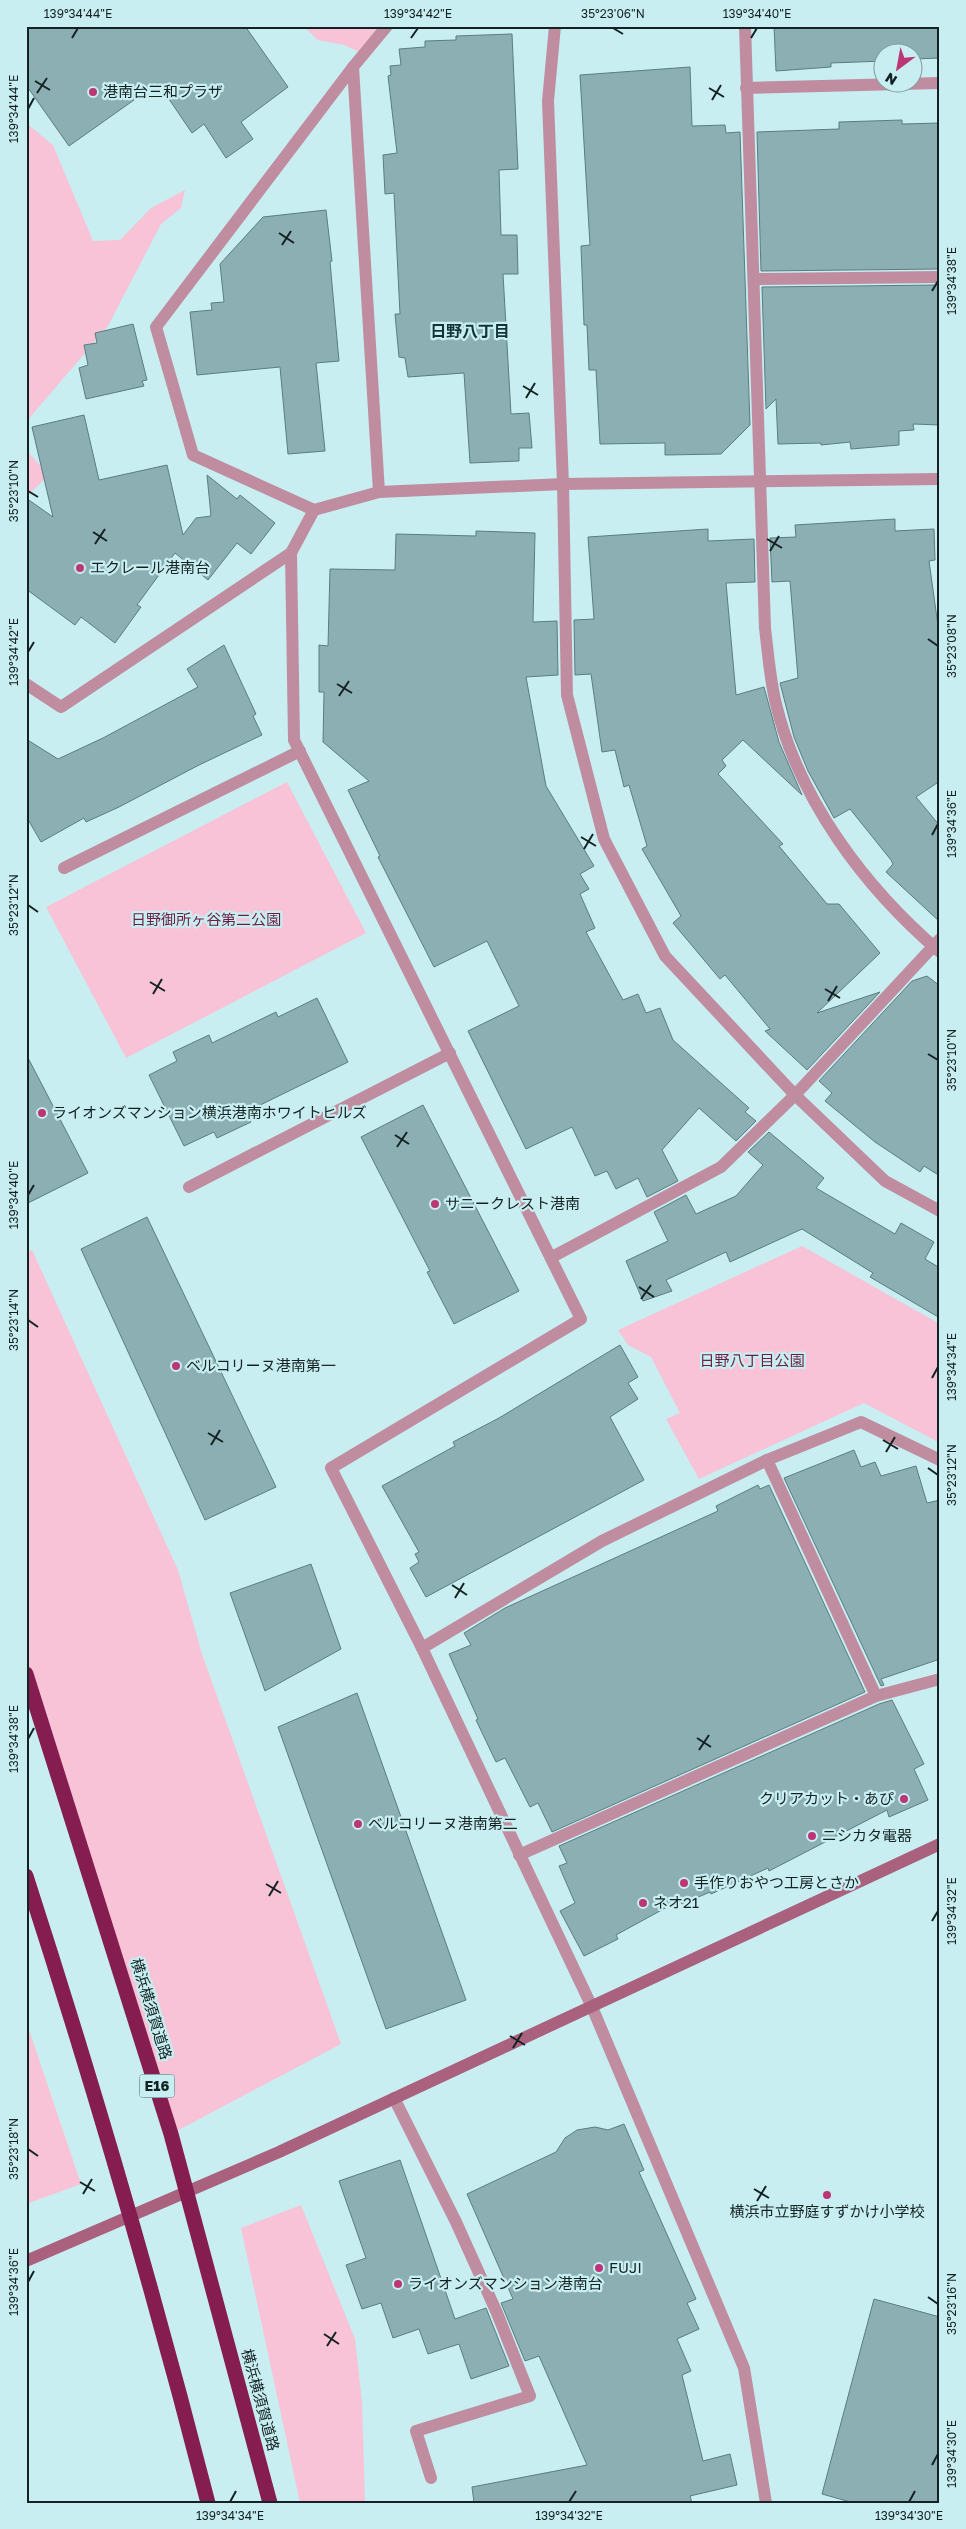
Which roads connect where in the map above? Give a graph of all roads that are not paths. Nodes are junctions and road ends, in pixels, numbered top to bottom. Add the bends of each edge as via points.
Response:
1 (387, 26) edge
2 (555, 26) edge
3 (744, 26) edge
4 (353, 67) junction
5 (940, 83) edge
6 (746, 88) junction
7 (940, 277) edge
8 (754, 279) junction
9 (940, 479) edge
10 (761, 480) junction
11 (563, 484) junction
12 (380, 492) junction
13 (314, 510) junction
14 (292, 553) junction
15 (26, 684) edge
16 (300, 751) junction
17 (64, 868) dead end
18 (937, 946) edge
19 (450, 1053) junction
20 (795, 1095) junction
21 (189, 1187) dead end
22 (940, 1211) edge
23 (552, 1257) junction
24 (767, 1460) junction
25 (940, 1460) edge
26 (422, 1648) junction
27 (26, 1674) edge
28 (940, 1679) edge
29 (876, 1696) junction
30 (940, 1844) edge
31 (519, 1855) junction
32 (26, 1876) edge
33 (592, 2007) junction
34 (394, 2098) junction
35 (26, 2262) edge
36 (431, 2478) dead end
37 (208, 2503) edge
38 (270, 2503) edge
39 (766, 2503) edge

1 - 4 street
2 - 11 street via 548,101
3 - 6 street
4 - 12 street
4 - 13 street via 156,327 193,454
5 - 6 street
6 - 8 street
7 - 8 street
8 - 10 street
9 - 10 street
10 - 11 street
10 - 18 street via 766,638 776,704 800,776 857,868
11 - 12 street
11 - 20 street via 567,695 604,839 665,956
12 - 13 street
13 - 14 street
14 - 15 street via 61,707
14 - 16 street via 294,740
16 - 17 street
16 - 19 street
18 - 20 street
19 - 21 street
19 - 23 street
20 - 22 street via 885,1181
20 - 23 street via 721,1167
23 - 26 street via 581,1319 331,1468
24 - 25 street via 861,1422
24 - 26 street via 602,1541
24 - 29 street
26 - 31 street
27 - 38 highway, 横浜横須賀道路 / E16 via 171,2134
28 - 29 street
29 - 31 street
30 - 33 street
31 - 33 street
32 - 37 highway via 93,2084 171,2356
33 - 34 street
33 - 39 street via 744,2368
34 - 35 street via 279,2152
34 - 36 street via 465,2240 530,2396 416,2431

